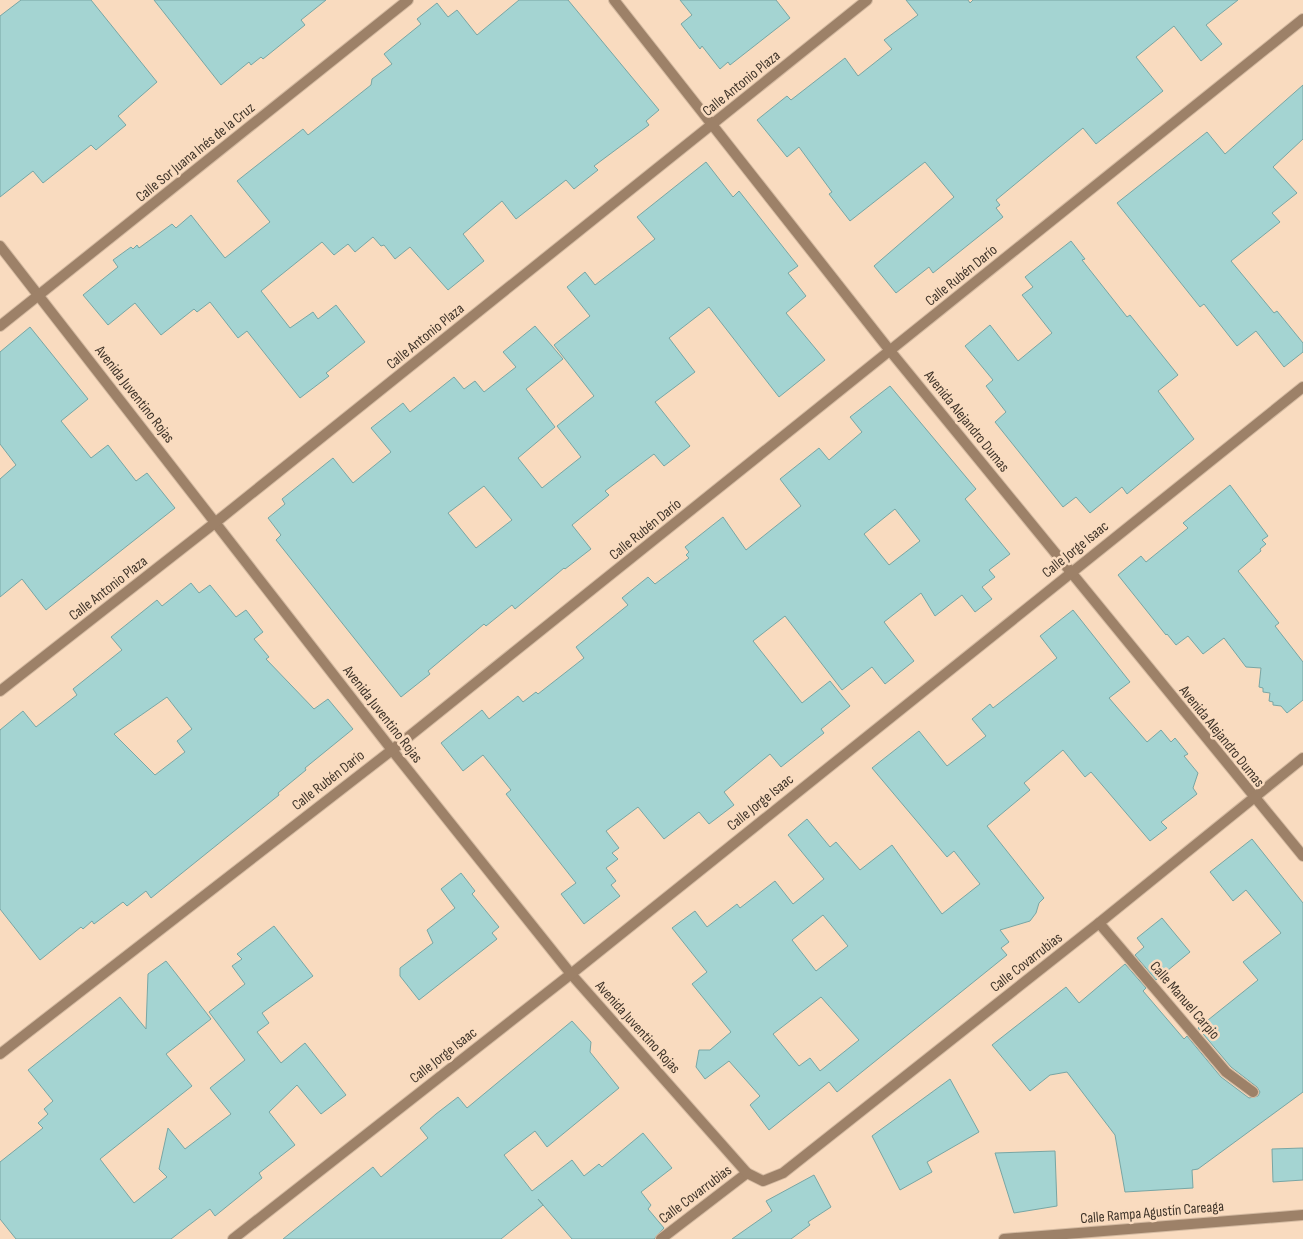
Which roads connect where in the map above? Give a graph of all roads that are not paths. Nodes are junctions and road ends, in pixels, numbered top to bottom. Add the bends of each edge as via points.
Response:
1 (408, 0) edge
2 (614, 0) edge
3 (867, 0) edge
4 (1303, 19) edge
5 (714, 125) junction
6 (0, 246) edge
7 (40, 296) junction
8 (0, 326) edge
9 (891, 352) junction
10 (1303, 387) edge
11 (216, 522) junction
12 (1070, 572) junction
13 (0, 692) edge
14 (392, 750) junction
15 (1303, 758) edge
16 (1254, 798) junction
17 (1303, 856) edge
18 (1099, 923) junction
19 (570, 974) junction
20 (0, 1054) edge
21 (1253, 1092) dead end
22 (747, 1173) junction
23 (763, 1181) joint
24 (1303, 1215) edge
25 (233, 1239) edge
26 (661, 1239) edge
27 (1004, 1239) edge

1 - 7 street, Calle Sor Juana Inés de la Cruz
2 - 5 street, Avenida Alejandro Dumas
3 - 5 street, Calle Antonio Plaza
4 - 9 street, Calle Rubén Darío
5 - 9 street, Avenida Alejandro Dumas
5 - 11 street, Calle Antonio Plaza
6 - 7 street, Avenida Juventino Rojas
7 - 8 street, Calle Sor Juana Inés de la Cruz
7 - 11 street, Avenida Juventino Rojas
9 - 12 street, Avenida Alejandro Dumas
9 - 14 street, Calle Rubén Darío
10 - 12 street, Calle Jorge Isaac
11 - 13 street, Calle Antonio Plaza
11 - 14 street, Avenida Juventino Rojas
12 - 16 street, Avenida Alejandro Dumas
12 - 19 street, Calle Jorge Isaac
14 - 19 street, Avenida Juventino Rojas
14 - 20 street, Calle Rubén Darío
15 - 16 street, Calle Covarrubias
16 - 17 street, Avenida Alejandro Dumas
16 - 18 street, Calle Covarrubias
18 - 21 street, Calle Manuel Carpio via 1226,1072
18 - 23 street, Calle Covarrubias via 783,1173
19 - 22 street, Avenida Juventino Rojas
19 - 25 street, Calle Jorge Isaac
22 - 23 street, Avenida Juventino Rojas
22 - 26 street, Calle Covarrubias
24 - 27 street, Calle Rampa Agustín Careaga

